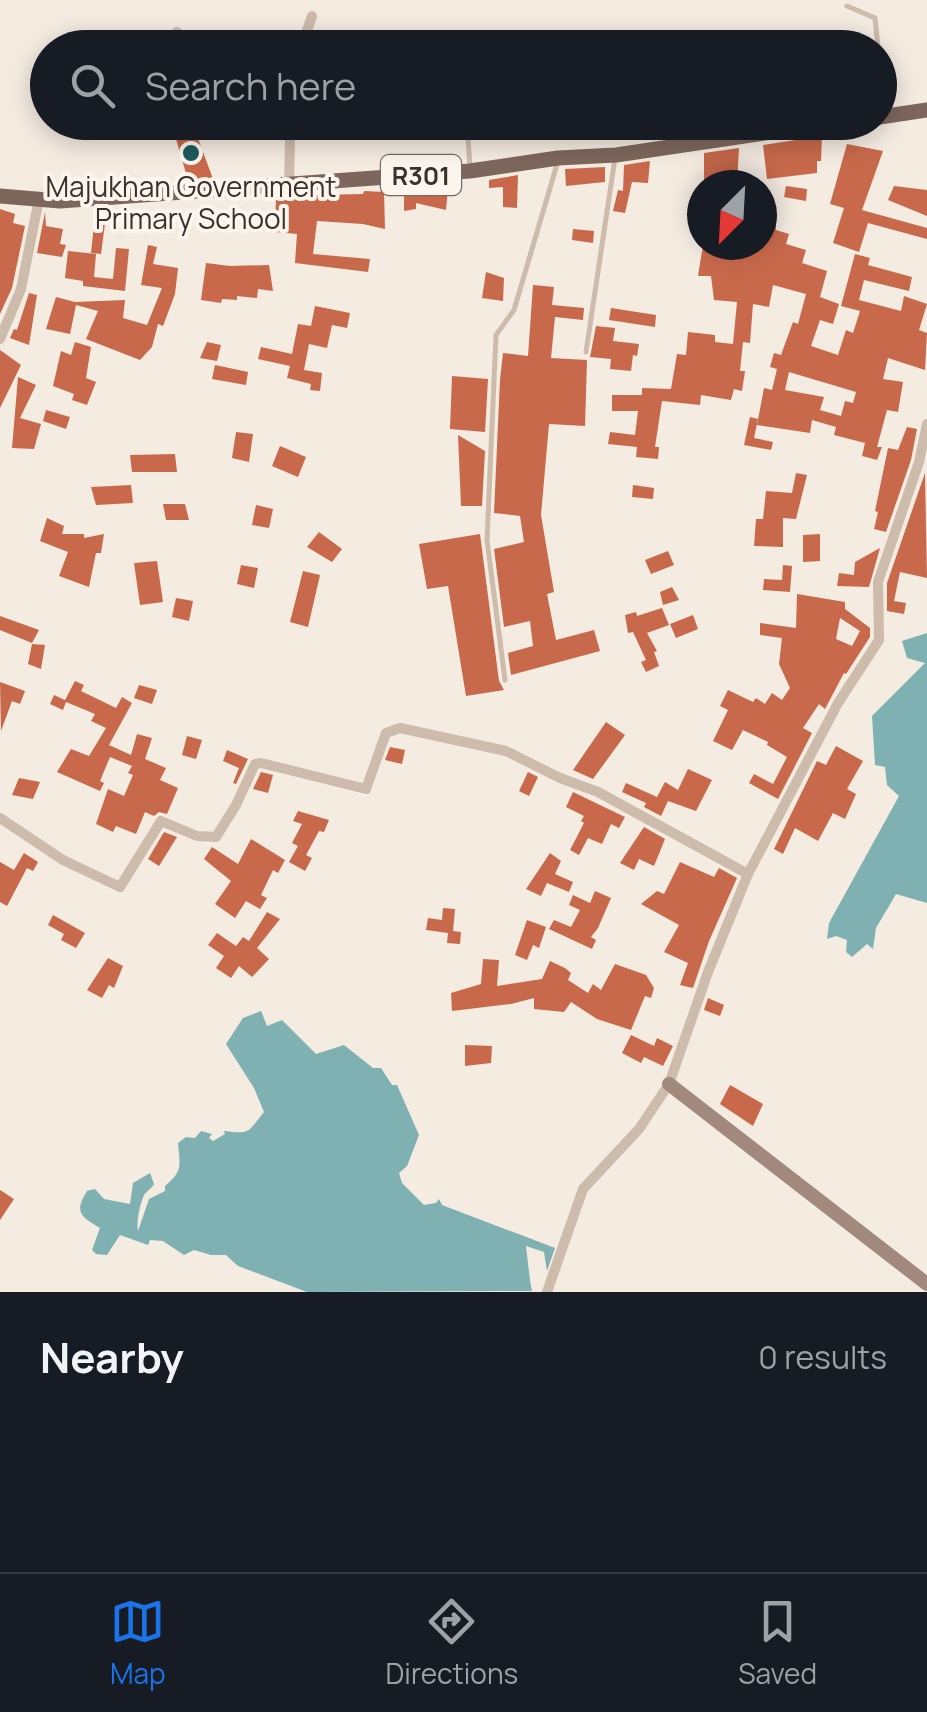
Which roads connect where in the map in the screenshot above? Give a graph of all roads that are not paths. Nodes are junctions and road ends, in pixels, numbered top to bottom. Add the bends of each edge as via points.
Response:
1 (847, 6) dead end
2 (312, 16) dead end
3 (307, 30) edge
4 (876, 30) edge
5 (927, 110) edge
6 (897, 114) edge
7 (290, 140) edge
8 (467, 140) edge
9 (721, 140) edge
10 (616, 156) junction
11 (558, 158) junction
12 (470, 171) junction
13 (289, 186) junction
14 (0, 196) edge
15 (39, 199) junction
16 (0, 339) edge
17 (586, 352) dead end
18 (927, 424) edge
19 (505, 680) dead end
20 (0, 818) edge
21 (748, 874) junction
22 (669, 1084) junction
23 (927, 1284) edge
24 (547, 1292) edge

1 - 4 lane via 875,18
2 - 3 street
5 - 6 main road
7 - 13 street
8 - 12 lane
9 - 10 main road, R301
10 - 11 main road, R301
10 - 17 lane
11 - 12 main road, R301
11 - 19 lane via 514,310 496,335 487,540
12 - 13 main road, R301
13 - 15 main road, R301
14 - 15 main road, R301
15 - 16 street via 21,289
18 - 21 street via 878,582 879,640 838,703
20 - 21 street via 62,860 120,887 161,821 216,837 256,764 366,789 386,732 400,728 506,752 598,792
21 - 22 street
22 - 23 street
22 - 24 street via 639,1129 583,1188

